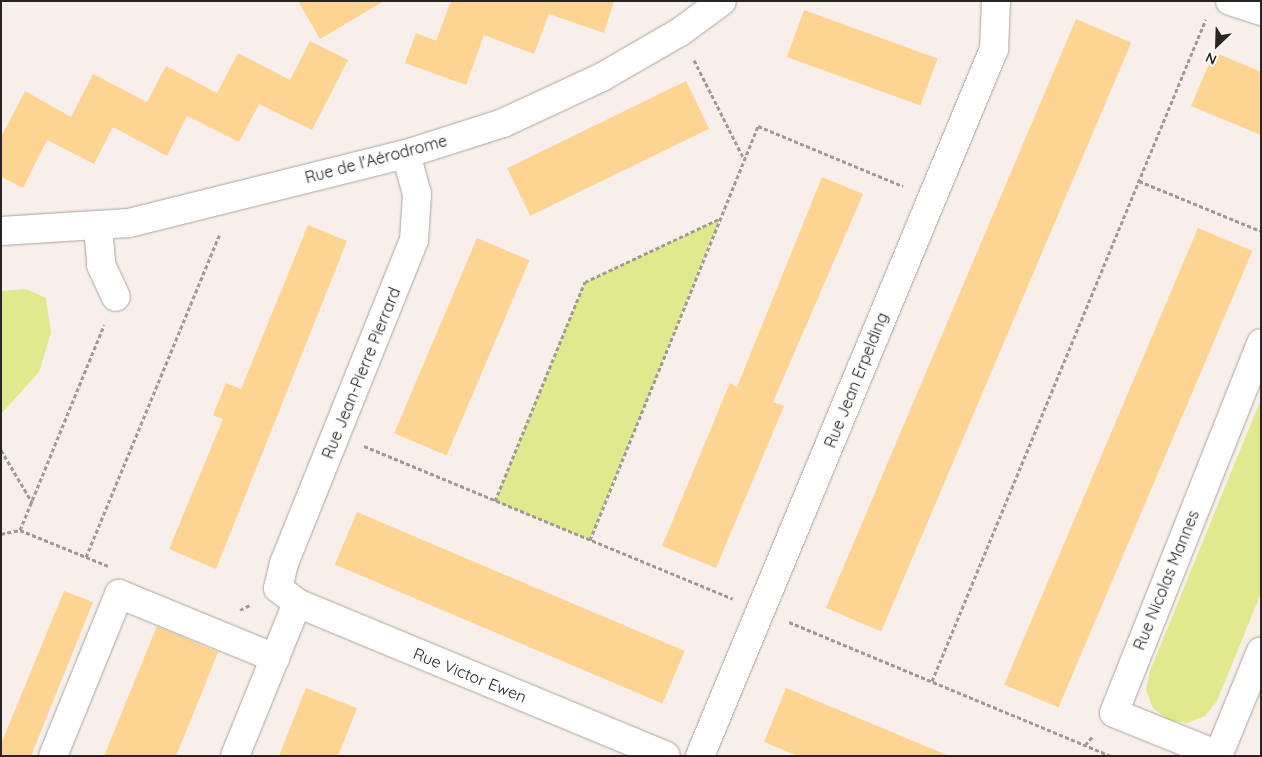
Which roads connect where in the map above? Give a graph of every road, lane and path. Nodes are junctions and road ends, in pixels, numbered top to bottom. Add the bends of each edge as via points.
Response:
1 (722, 1) edge
2 (996, 1) edge
3 (1220, 6) edge
4 (1261, 11) edge
5 (680, 32) junction
6 (406, 154) junction
7 (744, 159) junction
8 (1139, 182) junction
9 (931, 198) junction
10 (720, 219) junction
11 (98, 227) junction
12 (222, 229) dead end
13 (1, 231) edge
14 (1261, 231) edge
15 (116, 297) joint
16 (1261, 343) edge
17 (336, 435) junction
18 (1, 450) edge
19 (495, 501) junction
20 (32, 502) junction
21 (20, 530) dead end
22 (590, 540) junction
23 (86, 557) dead end
24 (287, 596) junction
25 (761, 611) junction
26 (1261, 651) edge
27 (275, 658) junction
28 (932, 682) junction
29 (1218, 755) edge
30 (53, 756) edge
31 (235, 756) edge
32 (666, 756) edge
33 (700, 756) edge
34 (1111, 756) edge

1 - 5 street, Rue de l'Aérodrome
2 - 9 street, Rue Jean Erpelding via 994,49
3 - 4 street
3 - 8 path
5 - 6 street, Rue de l'Aérodrome via 602,76 503,123
5 - 7 path
6 - 11 street, Rue de l'Aérodrome via 129,223
6 - 17 street, Rue Jean-Pierre Pierrard via 417,194 414,240
7 - 9 path via 758,126
7 - 10 path
8 - 14 path
8 - 28 path
9 - 25 street, Rue Jean Erpelding
10 - 19 path via 585,282
10 - 22 path
11 - 13 street, Rue de l'Aérodrome
11 - 15 street via 101,265
12 - 23 path
15 - 20 path
16 - 29 street, Rue Nicolas Mannes via 1114,713
17 - 19 path
17 - 24 street, Rue Jean-Pierre Pierrard
18 - 20 path
19 - 22 path
20 - 21 path
22 - 25 path
24 - 27 street, Rue Jean-Pierre Pierrard
24 - 32 street, Rue Victor Ewen
25 - 28 path
25 - 33 street, Rue Jean Erpelding
26 - 29 street, Rue Nicolas Mannes
27 - 30 street via 119,594
27 - 31 street, Rue Jean-Pierre Pierrard
28 - 34 path

